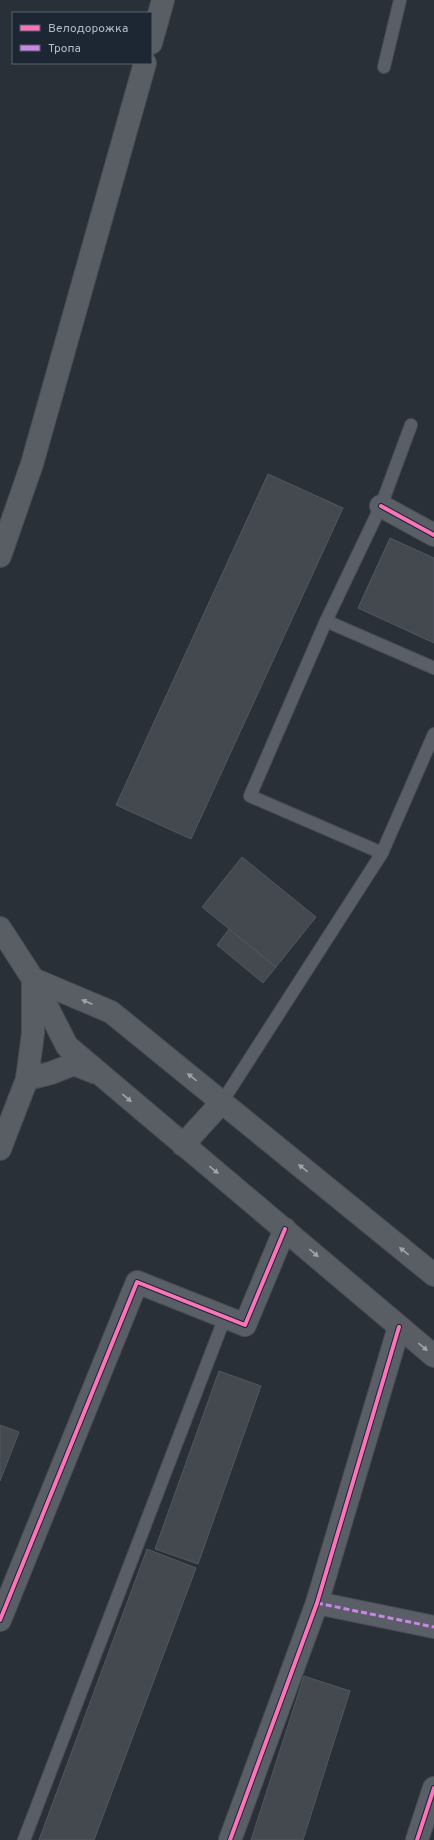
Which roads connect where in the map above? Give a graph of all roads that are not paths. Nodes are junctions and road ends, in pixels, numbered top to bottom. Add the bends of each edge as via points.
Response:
1 (163, 0) edge
2 (400, 0) edge
3 (152, 39) edge
4 (145, 64) edge
5 (384, 67) dead end
6 (411, 425) dead end
7 (380, 506) junction
8 (434, 535) edge
9 (0, 556) edge
10 (326, 622) junction
11 (434, 668) edge
12 (434, 734) edge
13 (382, 853) junction
14 (0, 928) edge
15 (33, 979) junction
16 (98, 1073) junction
17 (27, 1078) junction
18 (222, 1102) junction
19 (184, 1145) junction
20 (0, 1149) edge
21 (285, 1229) junction
22 (434, 1275) edge
23 (225, 1317) junction
24 (399, 1327) junction
25 (434, 1356) edge
26 (317, 1603) junction
27 (0, 1620) edge
28 (434, 1627) edge
29 (434, 1788) edge
30 (24, 1840) edge
31 (230, 1840) edge
32 (416, 1840) edge

1 - 3 main road
2 - 5 lane
4 - 9 main road via 32,464
6 - 7 lane
7 - 8 street
7 - 10 lane
10 - 11 lane
10 - 13 lane via 250,796
12 - 13 lane
13 - 18 lane
14 - 15 main road
15 - 16 main road via 67,1046
15 - 17 main road via 33,1033
18 -> 15 main road via 111,1012
16 - 17 main road via 74,1064 51,1073
16 -> 19 main road
17 - 20 main road
18 - 19 main road
22 -> 18 main road
19 -> 21 main road
21 - 23 street via 245,1325
21 -> 24 main road
23 - 27 street via 137,1282
23 - 30 lane
24 -> 25 main road
24 - 26 street
26 - 28 street
26 - 31 street
29 - 32 street

